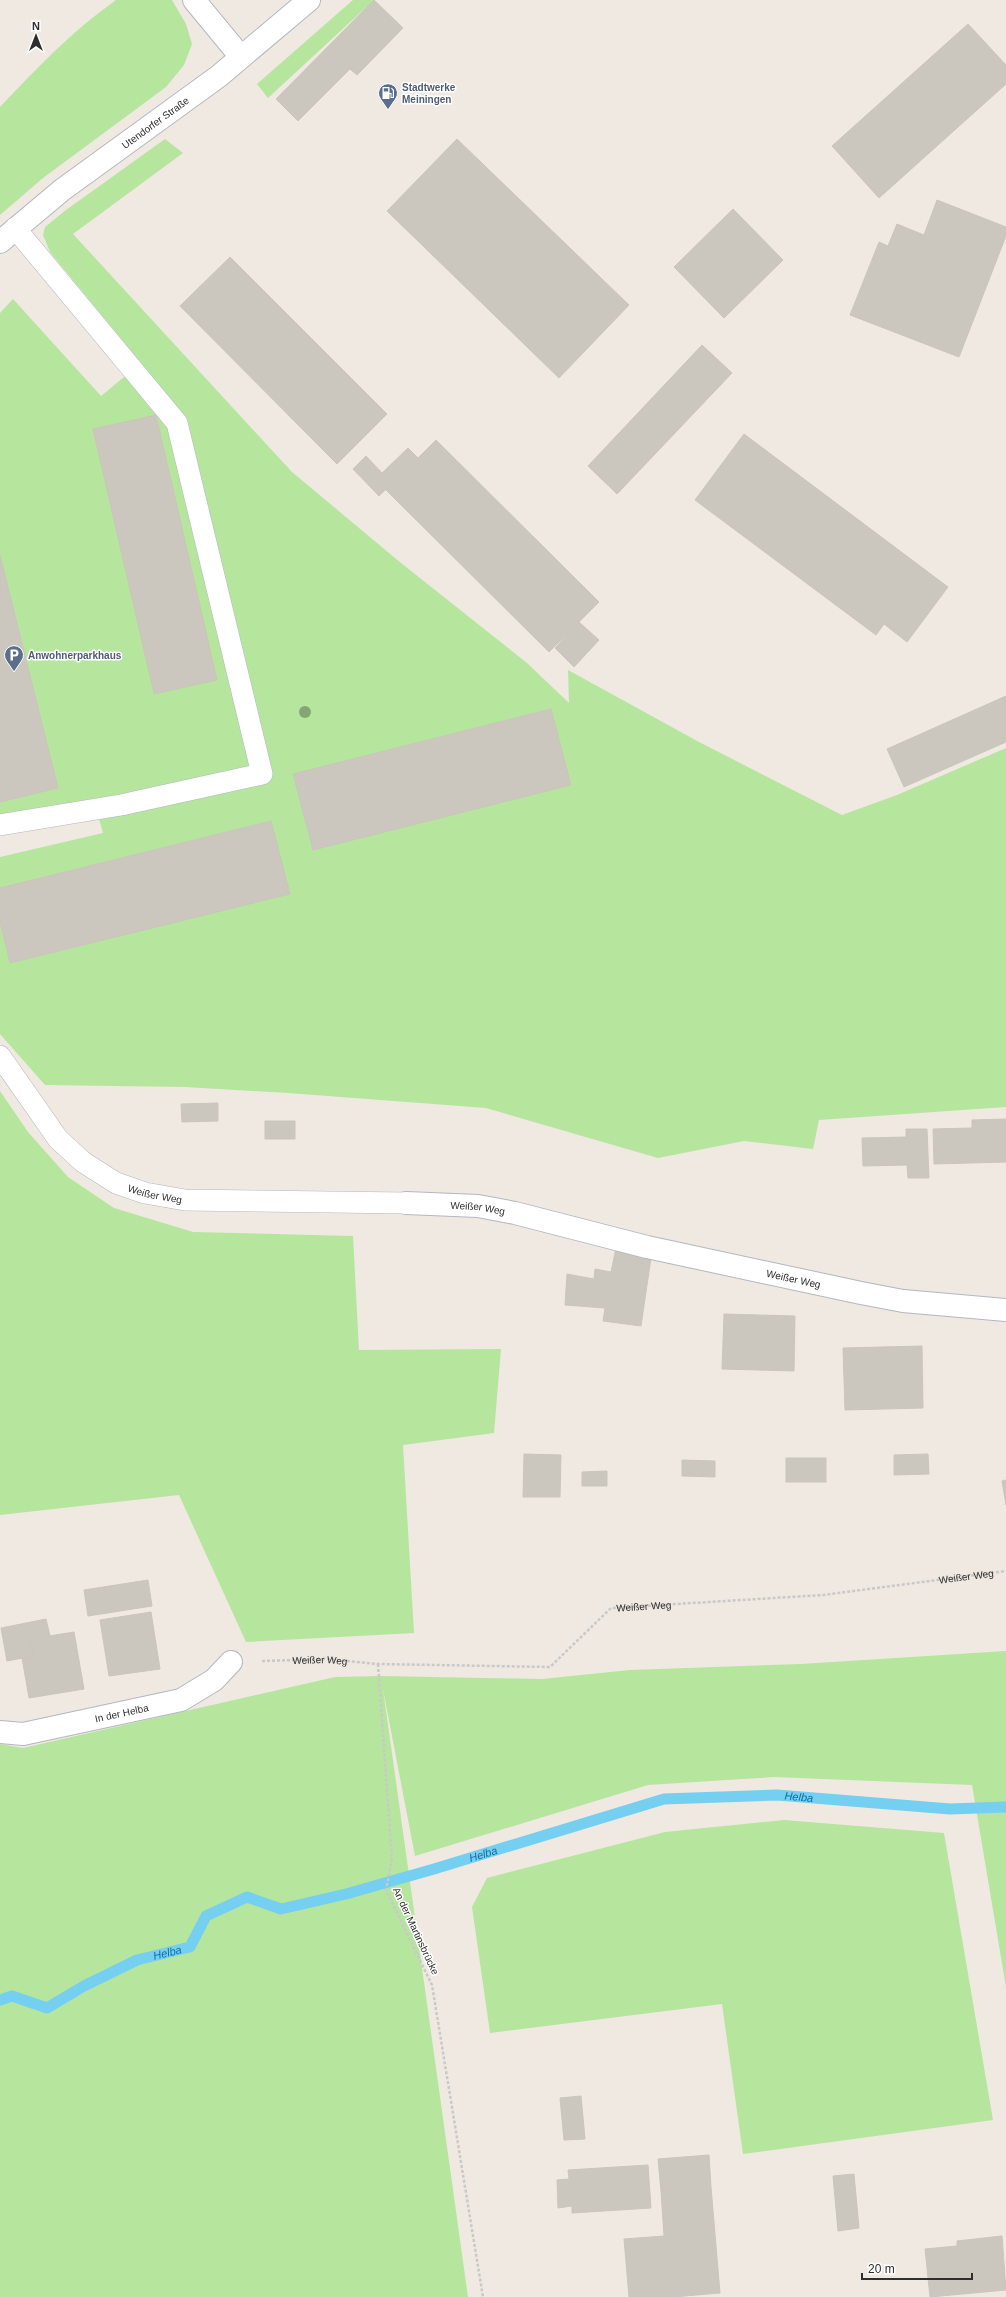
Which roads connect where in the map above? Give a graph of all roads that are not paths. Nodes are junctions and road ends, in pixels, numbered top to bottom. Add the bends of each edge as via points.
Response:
1 (194, 0) edge
2 (309, 0) edge
3 (241, 57) junction
4 (8, 235) edge
5 (0, 825) edge
6 (0, 1056) edge
7 (406, 1203) joint
8 (1006, 1310) edge
9 (231, 1662) road end
10 (0, 1732) edge

1 - 3 street
2 - 3 street, Utendorfer Straße
3 - 4 street, Utendorfer Straße via 219,76 62,190
4 - 5 lane via 177,423 262,774 121,805
6 - 7 lane, Weißer Weg via 58,1139 83,1162 116,1183 145,1193 185,1200
7 - 8 street, Weißer Weg via 478,1206 647,1247 861,1293 903,1301
9 - 10 street, In der Helba via 214,1680 181,1700 23,1734

